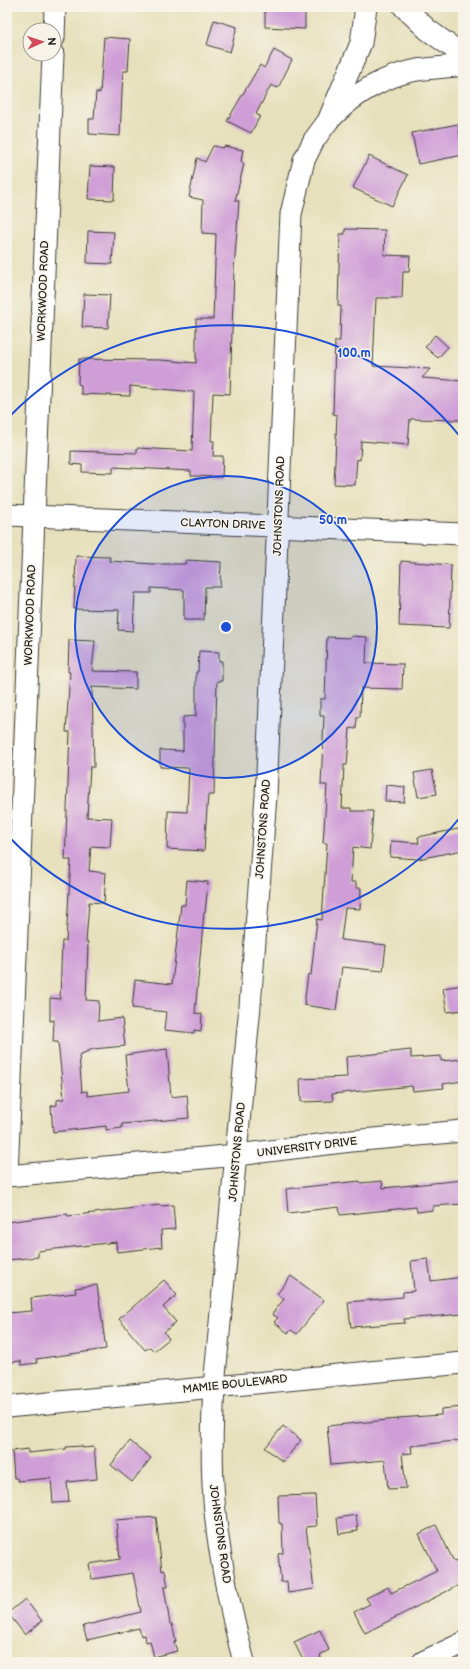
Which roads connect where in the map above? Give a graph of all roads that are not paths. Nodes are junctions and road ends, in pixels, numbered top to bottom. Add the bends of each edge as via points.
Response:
1 (55, 7) edge
2 (366, 7) edge
3 (404, 7) edge
4 (55, 22) edge
5 (463, 55) edge
6 (53, 62) edge
7 (463, 65) edge
8 (328, 121) junction
9 (7, 515) edge
10 (34, 516) junction
11 (278, 527) junction
12 (463, 534) edge
13 (463, 1131) edge
14 (237, 1155) junction
15 (7, 1176) edge
16 (463, 1363) edge
17 (214, 1386) junction
18 (7, 1407) edge
19 (463, 1643) edge
20 (244, 1662) edge
21 (423, 1662) edge

1 - 4 street
2 - 8 street, JOHNSTONS ROAD via 361,43
3 - 5 street via 428,30
6 - 10 street, WORKWOOD ROAD
7 - 8 street via 416,70 390,78 364,90
8 - 11 street, JOHNSTONS ROAD via 304,160 291,214
9 - 10 street, CLAYTON DRIVE
10 - 11 street, CLAYTON DRIVE
10 - 15 street, WORKWOOD ROAD
11 - 12 street, CLAYTON DRIVE
11 - 14 street, JOHNSTONS ROAD via 266,796
13 - 14 street, UNIVERSITY DRIVE
14 - 15 street, UNIVERSITY DRIVE
14 - 17 street, JOHNSTONS ROAD
16 - 17 street, MAMIE BOULEVARD
17 - 18 street, MAMIE BOULEVARD
17 - 20 street, JOHNSTONS ROAD via 214,1500 220,1552
19 - 21 street

